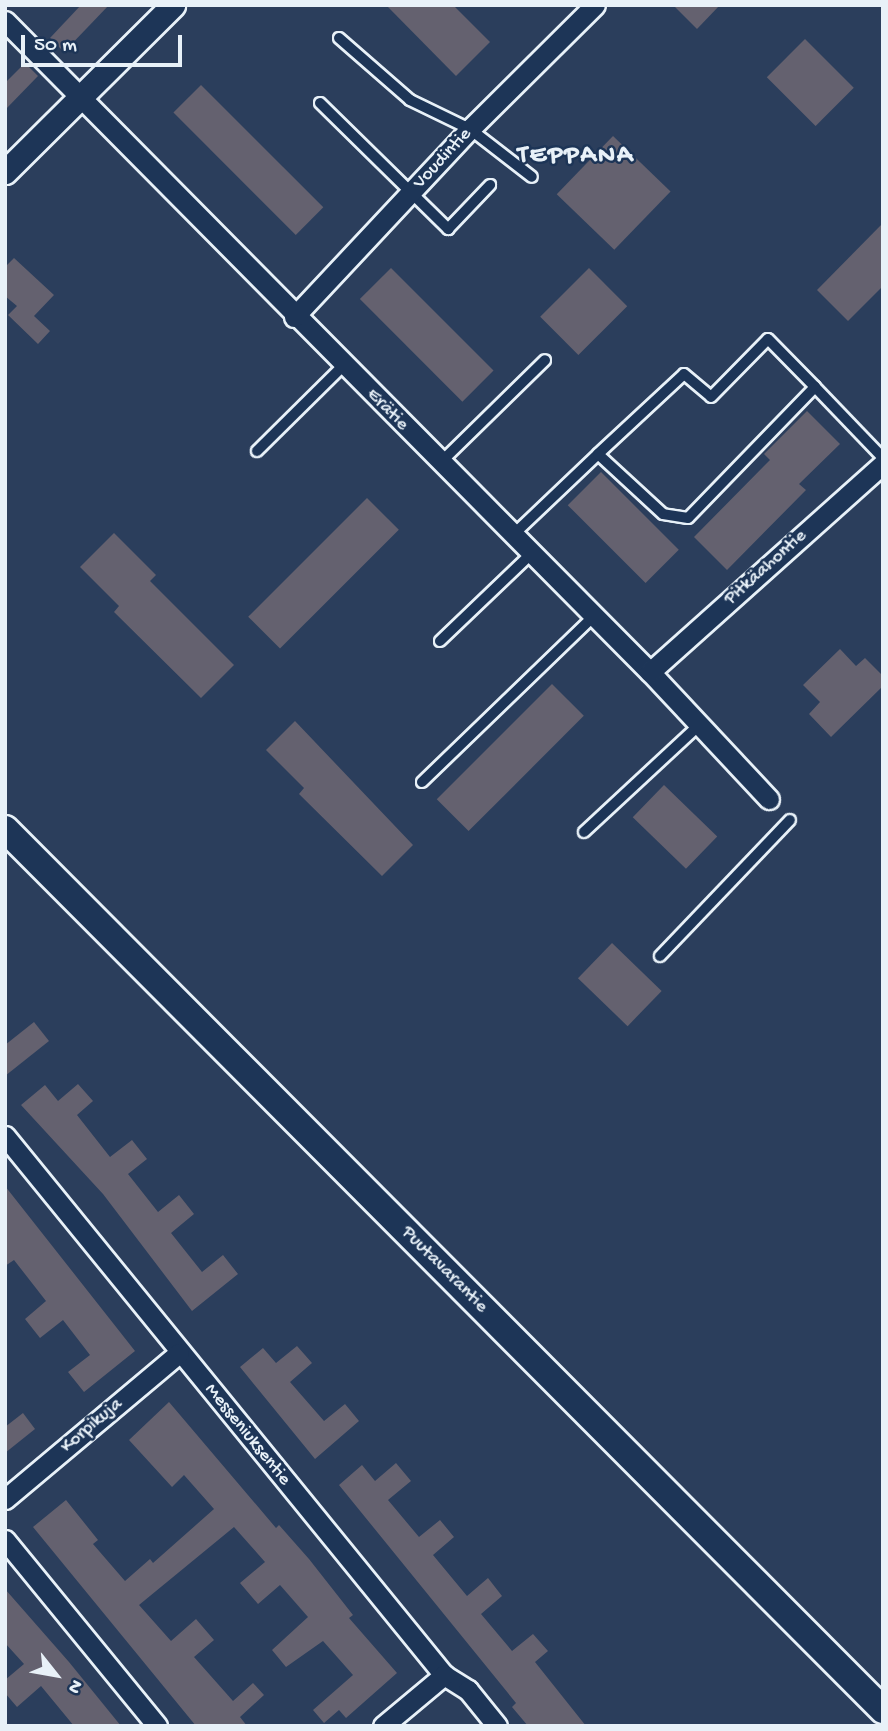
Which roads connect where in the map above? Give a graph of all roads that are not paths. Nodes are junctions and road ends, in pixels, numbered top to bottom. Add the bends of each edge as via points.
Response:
1 (173, 5) edge
2 (595, 5) edge
3 (5, 21) edge
4 (339, 38) dead end
5 (82, 96) junction
6 (320, 103) dead end
7 (470, 129) junction
8 (5, 172) edge
9 (533, 177) dead end
10 (490, 186) dead end
11 (410, 194) junction
12 (294, 317) junction
13 (545, 360) dead end
14 (343, 366) junction
15 (815, 387) junction
16 (257, 451) dead end
17 (598, 454) junction
18 (883, 458) edge
19 (440, 463) junction
20 (883, 464) edge
21 (513, 536) junction
22 (531, 554) junction
23 (594, 616) junction
24 (440, 641) dead end
25 (650, 672) junction
26 (699, 725) junction
27 (422, 782) dead end
28 (769, 799) dead end
29 (790, 820) dead end
30 (5, 829) edge
31 (584, 832) dead end
32 (660, 956) dead end
33 (5, 1136) edge
34 (179, 1353) junction
35 (5, 1499) edge
36 (5, 1540) edge
37 (444, 1675) junction
38 (883, 1710) edge
39 (157, 1726) edge
40 (383, 1726) edge
41 (497, 1726) edge

1 - 5 street
2 - 7 street, Voudintie
3 - 5 street, Erätie
4 - 7 lane via 410,100
5 - 8 street
5 - 12 street, Erätie
6 - 11 lane
7 - 9 lane
7 - 11 street, Voudintie
10 - 11 lane via 448,229
11 - 12 street, Voudintie
12 - 14 street, Erätie
13 - 19 lane
14 - 16 lane
14 - 19 street, Erätie
15 - 17 lane via 688,518 663,514
15 - 17 lane via 768,339 711,397 684,374
15 - 18 lane
17 - 21 lane
19 - 21 street, Erätie
20 - 25 street, Pitkäahontie
21 - 22 street, Erätie
22 - 23 street, Erätie
22 - 24 lane
23 - 25 street, Erätie
23 - 27 lane
25 - 26 street, Erätie
26 - 28 street, Erätie
26 - 31 lane
29 - 32 lane
30 - 38 main road, Puutavarantie
33 - 34 street, Messeniuksentie
34 - 35 street, Korpikuja
34 - 37 street, Messeniuksentie
36 - 39 street
37 - 40 street
37 - 41 street, Messeniuksentie via 468,1690

